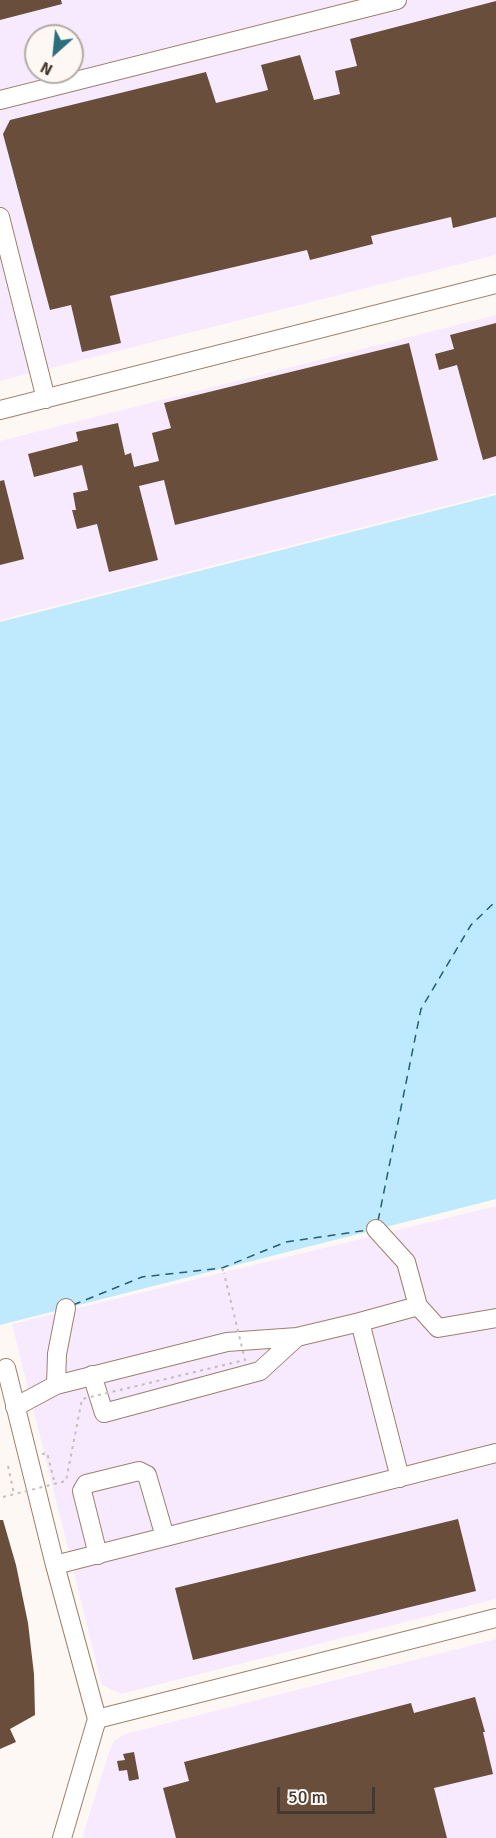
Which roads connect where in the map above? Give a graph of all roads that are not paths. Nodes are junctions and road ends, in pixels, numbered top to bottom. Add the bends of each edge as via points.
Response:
1 (397, 0) edge
2 (0, 100) edge
3 (0, 217) edge
4 (496, 284) edge
5 (46, 399) junction
6 (0, 410) edge
7 (376, 1229) dead end
8 (418, 1306) junction
9 (66, 1308) dead end
10 (496, 1318) edge
11 (360, 1322) junction
12 (297, 1337) junction
13 (6, 1368) dead end
14 (92, 1375) junction
15 (56, 1385) junction
16 (15, 1407) junction
17 (496, 1453) edge
18 (400, 1478) junction
19 (165, 1538) junction
20 (98, 1555) junction
21 (55, 1565) junction
22 (496, 1618) edge
23 (97, 1719) junction
24 (62, 1838) edge

1 - 2 street
3 - 5 street
4 - 5 street
5 - 6 street
7 - 8 street via 406,1262
8 - 10 street via 438,1328
8 - 11 street
9 - 15 street via 57,1354
11 - 12 street
11 - 18 street
12 - 14 street via 227,1342
12 - 14 street via 260,1371 104,1413
13 - 16 street
14 - 15 street
15 - 16 street
16 - 21 street
17 - 18 street
18 - 19 street
19 - 20 street
19 - 20 street via 147,1475 139,1471 86,1484 82,1491
20 - 21 street
21 - 23 street
22 - 23 street
23 - 24 street

